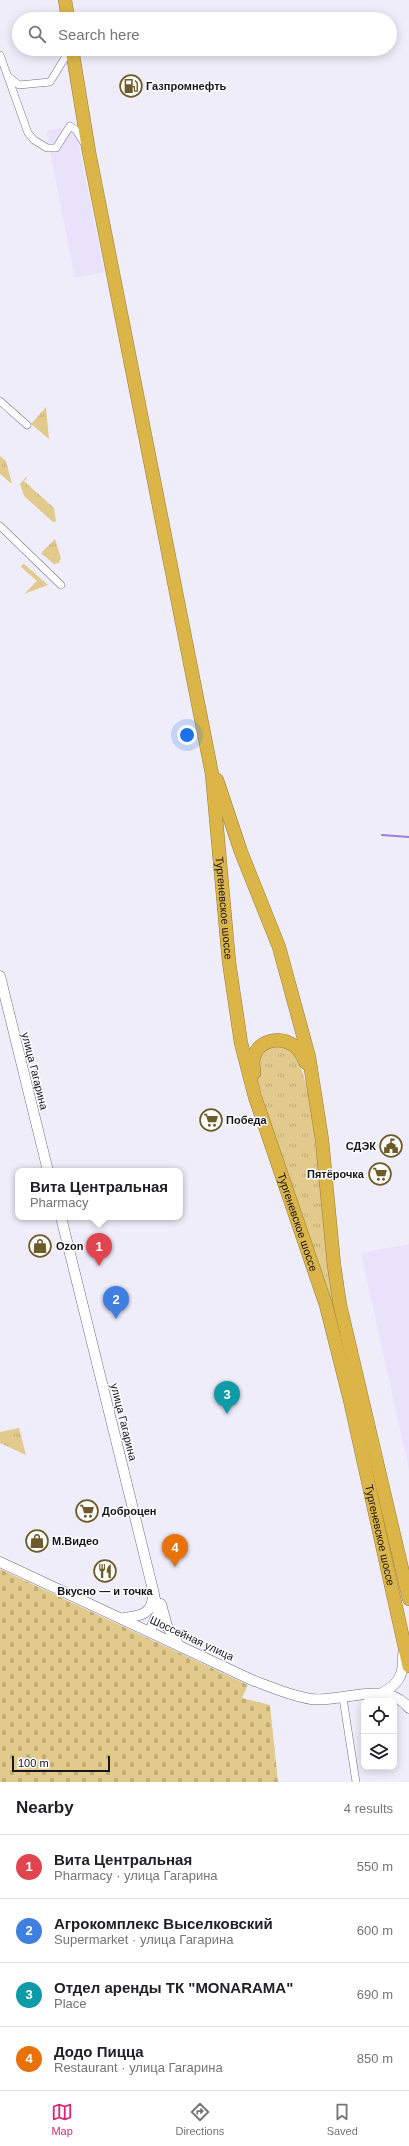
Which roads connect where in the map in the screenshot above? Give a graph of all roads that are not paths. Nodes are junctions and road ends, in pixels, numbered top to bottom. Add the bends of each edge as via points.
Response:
1 (0, 55) edge
2 (66, 56) edge
3 (73, 56) edge
4 (77, 56) edge
5 (8, 77) junction
6 (89, 152) junction
7 (0, 401) edge
8 (27, 425) dead end
9 (0, 526) edge
10 (61, 585) dead end
11 (213, 773) junction
12 (0, 976) edge
13 (313, 1078) junction
14 (255, 1097) junction
15 (47, 1168) edge
16 (61, 1220) edge
17 (0, 1562) edge
18 (153, 1590) junction
19 (409, 1599) edge
20 (123, 1618) junction
21 (400, 1624) junction
22 (150, 1631) junction
23 (178, 1644) junction
24 (409, 1666) edge
25 (382, 1693) junction
26 (343, 1698) junction
27 (409, 1708) edge
28 (356, 1782) edge

1 - 5 street
2 - 5 street via 50,82 19,85
3 - 6 highway
4 - 11 highway
5 - 6 street via 25,127 34,140 47,148 56,148 70,126 81,136
6 - 11 highway
7 - 8 street
9 - 10 street
11 - 13 highway, Тургеневское шоссе via 279,947 298,1011
11 - 14 highway, Тургеневское шоссе via 229,962 241,1043
12 - 15 street, улица Гагарина
13 - 14 highway via 301,1052 294,1045 283,1040 271,1040 260,1046 254,1057
13 - 19 highway, Тургеневское шоссе via 340,1305
14 - 21 highway, Тургеневское шоссе via 326,1305
16 - 18 street, улица Гагарина
17 - 20 street, Шоссейная улица
18 - 20 street via 152,1604 147,1612 141,1616
18 - 22 street, улица Гагарина via 158,1613
18 - 23 street via 161,1602 167,1626
20 - 22 street, Шоссейная улица
21 - 24 highway, Тургеневское шоссе
21 - 25 street via 403,1657 401,1676 391,1688
22 - 23 street, Шоссейная улица
23 - 26 street, Шоссейная улица via 252,1680 283,1691 311,1699
25 - 26 street, Шоссейная улица
25 - 27 street via 395,1696
26 - 28 street

